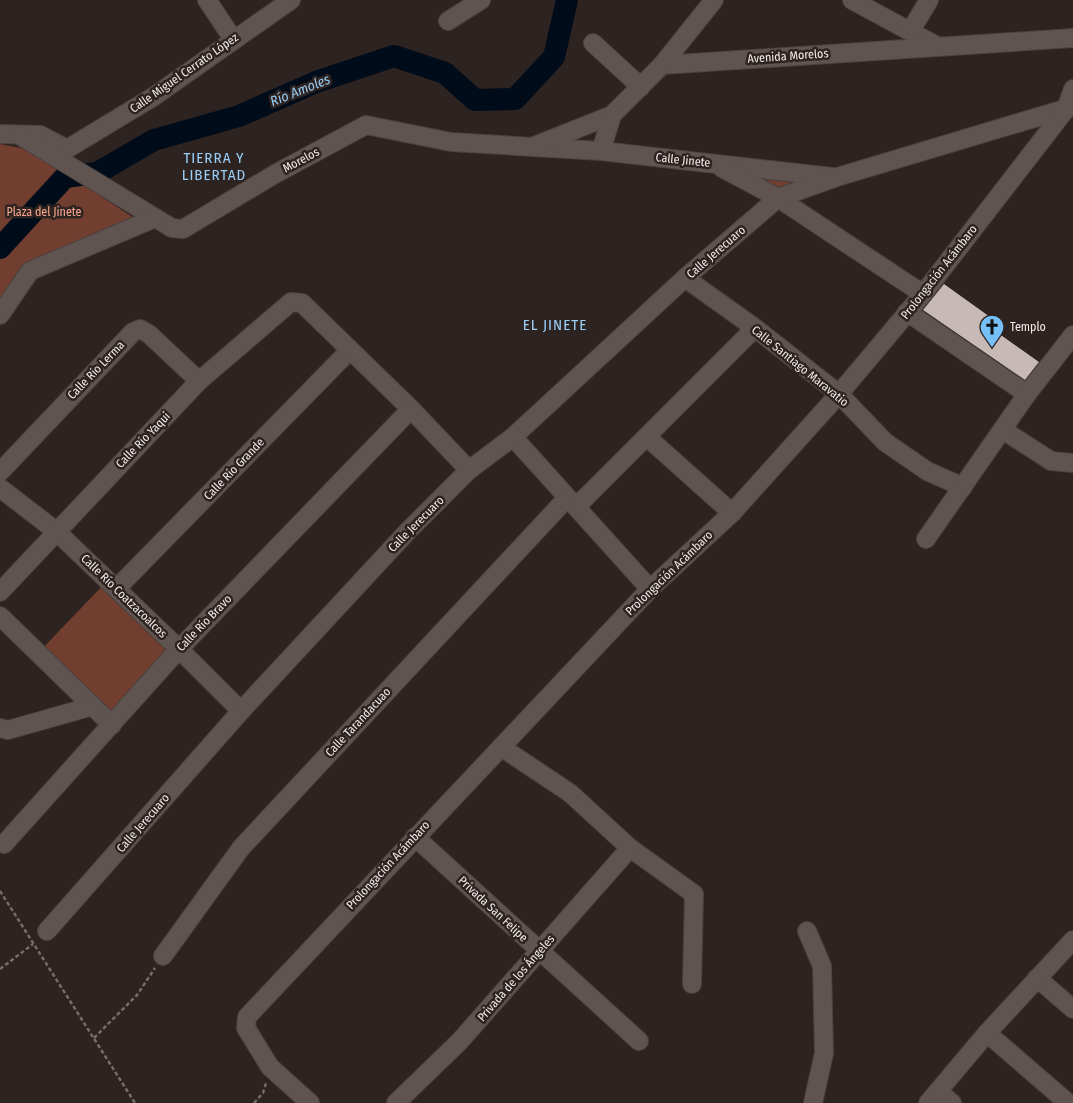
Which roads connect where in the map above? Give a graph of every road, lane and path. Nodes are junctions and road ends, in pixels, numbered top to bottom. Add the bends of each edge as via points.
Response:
1 (207, 0) edge
2 (291, 0) edge
3 (481, 0) edge
4 (714, 0) edge
5 (852, 0) edge
6 (929, 0) edge
7 (448, 21) dead end
8 (911, 30) junction
9 (1073, 38) edge
10 (233, 39) junction
11 (593, 44) dead end
12 (937, 46) junction
13 (662, 65) junction
14 (641, 88) junction
15 (1073, 89) edge
16 (1070, 108) edge
17 (612, 115) junction
18 (0, 134) edge
19 (19, 135) junction
20 (529, 148) junction
21 (601, 151) junction
22 (713, 163) junction
23 (837, 177) junction
24 (778, 198) junction
25 (155, 218) junction
26 (685, 278) junction
27 (923, 294) junction
28 (908, 312) junction
29 (0, 315) edge
30 (755, 328) junction
31 (1073, 335) edge
32 (350, 350) junction
33 (199, 381) junction
34 (839, 394) junction
35 (1027, 394) junction
36 (412, 409) junction
37 (1003, 430) junction
38 (513, 437) junction
39 (647, 437) junction
40 (1073, 463) edge
41 (469, 470) junction
42 (0, 472) edge
43 (963, 487) junction
44 (0, 488) edge
45 (571, 502) junction
46 (732, 513) junction
47 (56, 531) junction
48 (926, 539) dead end
49 (117, 588) junction
50 (650, 589) junction
51 (0, 592) edge
52 (0, 616) edge
53 (180, 649) junction
54 (93, 706) junction
55 (240, 711) junction
56 (112, 724) junction
57 (0, 728) edge
58 (501, 747) junction
59 (415, 837) junction
60 (4, 844) dead end
61 (630, 848) junction
62 (0, 891) edge
63 (48, 931) joint
64 (807, 931) dead end
65 (1073, 940) edge
66 (33, 944) junction
67 (540, 952) junction
68 (163, 956) joint
69 (0, 969) edge
70 (1037, 978) junction
71 (692, 984) dead end
72 (1073, 1009) edge
73 (987, 1032) junction
74 (94, 1038) junction
75 (638, 1041) dead end
76 (270, 1067) junction
77 (933, 1097) edge
78 (136, 1103) edge
79 (254, 1103) edge
80 (310, 1103) edge
81 (396, 1103) edge
82 (813, 1103) edge
83 (952, 1103) edge
84 (1068, 1103) edge

1 - 10 street
2 - 10 street, Calle Miguel Cerrato López
3 - 7 street
4 - 13 street
5 - 8 street
6 - 8 street
8 - 12 street
9 - 12 street, Avenida Morelos
10 - 19 street, Calle Miguel Cerrato López via 153,97 67,149 40,135
11 - 14 street
12 - 13 street, Avenida Morelos
13 - 14 street
14 - 17 street
15 - 16 street, Prolongación Acámbaro
16 - 23 street, Calle Jerecuaro
16 - 27 street, Prolongación Acámbaro
17 - 20 street
17 - 21 street
18 - 19 street
19 - 25 street, Morelos
20 - 21 street, Calle Jinete
20 - 25 street, Morelos via 451,142 366,125 183,229 172,228
21 - 22 street, Calle Jinete
22 - 23 street, Calle Jinete
22 - 24 street
23 - 24 street, Calle Jerecuaro
24 - 26 street, Calle Jerecuaro
24 - 27 street
25 - 29 street via 30,271
26 - 30 street, Calle Santiago Maravatio
26 - 38 street, Calle Jerecuaro
27 - 28 street, Prolongación Acámbaro
28 - 34 street, Prolongación Acámbaro
28 - 35 street
30 - 34 street, Calle Santiago Maravatio
30 - 39 street, Calle Tarandacuao
31 - 35 street
32 - 33 street, Calle Río Yaqui via 302,303 291,302
32 - 36 street
32 - 49 street, Calle Río Grande
33 - 42 street, Calle Río Lerma via 148,334 140,329 133,332
33 - 47 street, Calle Río Yaqui
34 - 43 street, Calle Santiago Maravatio via 885,442 927,471
34 - 46 street, Prolongación Acámbaro
35 - 37 street
36 - 41 street
36 - 53 street, Calle Río Bravo
37 - 40 street via 1051,461
37 - 43 street
38 - 41 street, Calle Jerecuaro
38 - 45 street
39 - 45 street, Calle Tarandacuao
39 - 46 street
41 - 55 street, Calle Jerecuaro
43 - 48 street
44 - 47 street, Calle Río Coatzacoalcos
45 - 50 street
45 - 68 street, Calle Tarandacuao via 240,848
46 - 50 street, Prolongación Acámbaro
47 - 49 street, Calle Río Coatzacoalcos
47 - 51 street, Calle Río Yaqui
49 - 53 street, Calle Río Coatzacoalcos
50 - 58 street, Prolongación Acámbaro
52 - 54 street
53 - 55 street, Calle Río Coatzacoalcos
53 - 56 street, Calle Río Bravo
54 - 56 street
54 - 57 street via 8,730
55 - 63 street, Calle Jerecuaro
56 - 60 street, Calle Río Bravo
58 - 59 street, Prolongación Acámbaro
58 - 61 street via 570,793
59 - 67 street, Privada San Felipe
59 - 76 street, Prolongación Acámbaro via 247,1017 246,1028
61 - 67 street, Privada de los Ángeles
61 - 71 street via 694,894
62 - 66 path
63 - 66 path
64 - 82 street via 822,966 824,1053
65 - 70 street
66 - 69 path
66 - 74 path
67 - 75 street, Privada San Felipe
67 - 81 street, Privada de los Ángeles via 460,1041
68 - 74 path via 137,995
70 - 72 street
70 - 73 street
73 - 77 street
73 - 84 street
74 - 78 path
76 - 79 path via 264,1093
76 - 80 street
77 - 83 street

